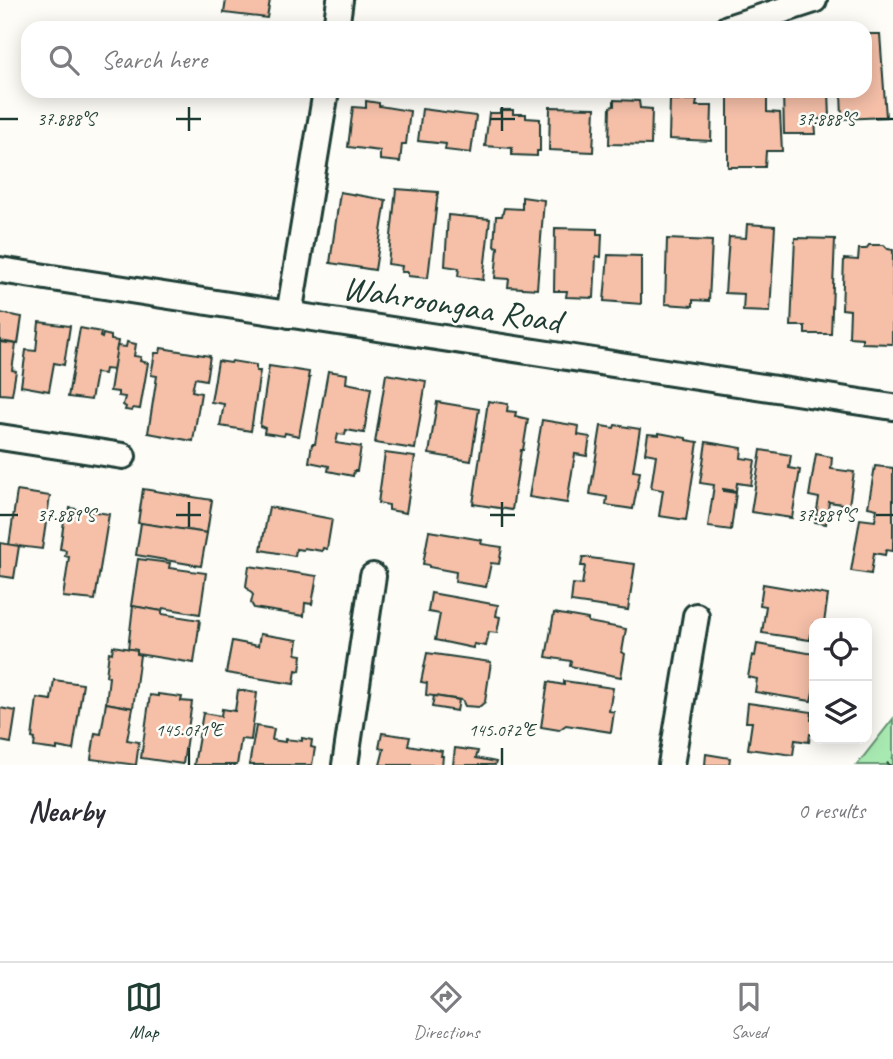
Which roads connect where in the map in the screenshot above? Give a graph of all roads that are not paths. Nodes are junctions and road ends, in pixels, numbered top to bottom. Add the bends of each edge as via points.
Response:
1 (340, 0) edge
2 (814, 0) edge
3 (337, 21) edge
4 (750, 21) edge
5 (325, 98) edge
6 (0, 270) edge
7 (289, 315) junction
8 (893, 407) edge
9 (0, 437) edge
10 (123, 456) dead end
11 (373, 576) dead end
12 (696, 615) dead end
13 (345, 765) edge
14 (671, 765) edge

1 - 3 street
2 - 4 street
5 - 7 street
6 - 7 street, Wahroongaa Road
7 - 8 street, Wahroongaa Road
9 - 10 street
11 - 13 street
12 - 14 street

